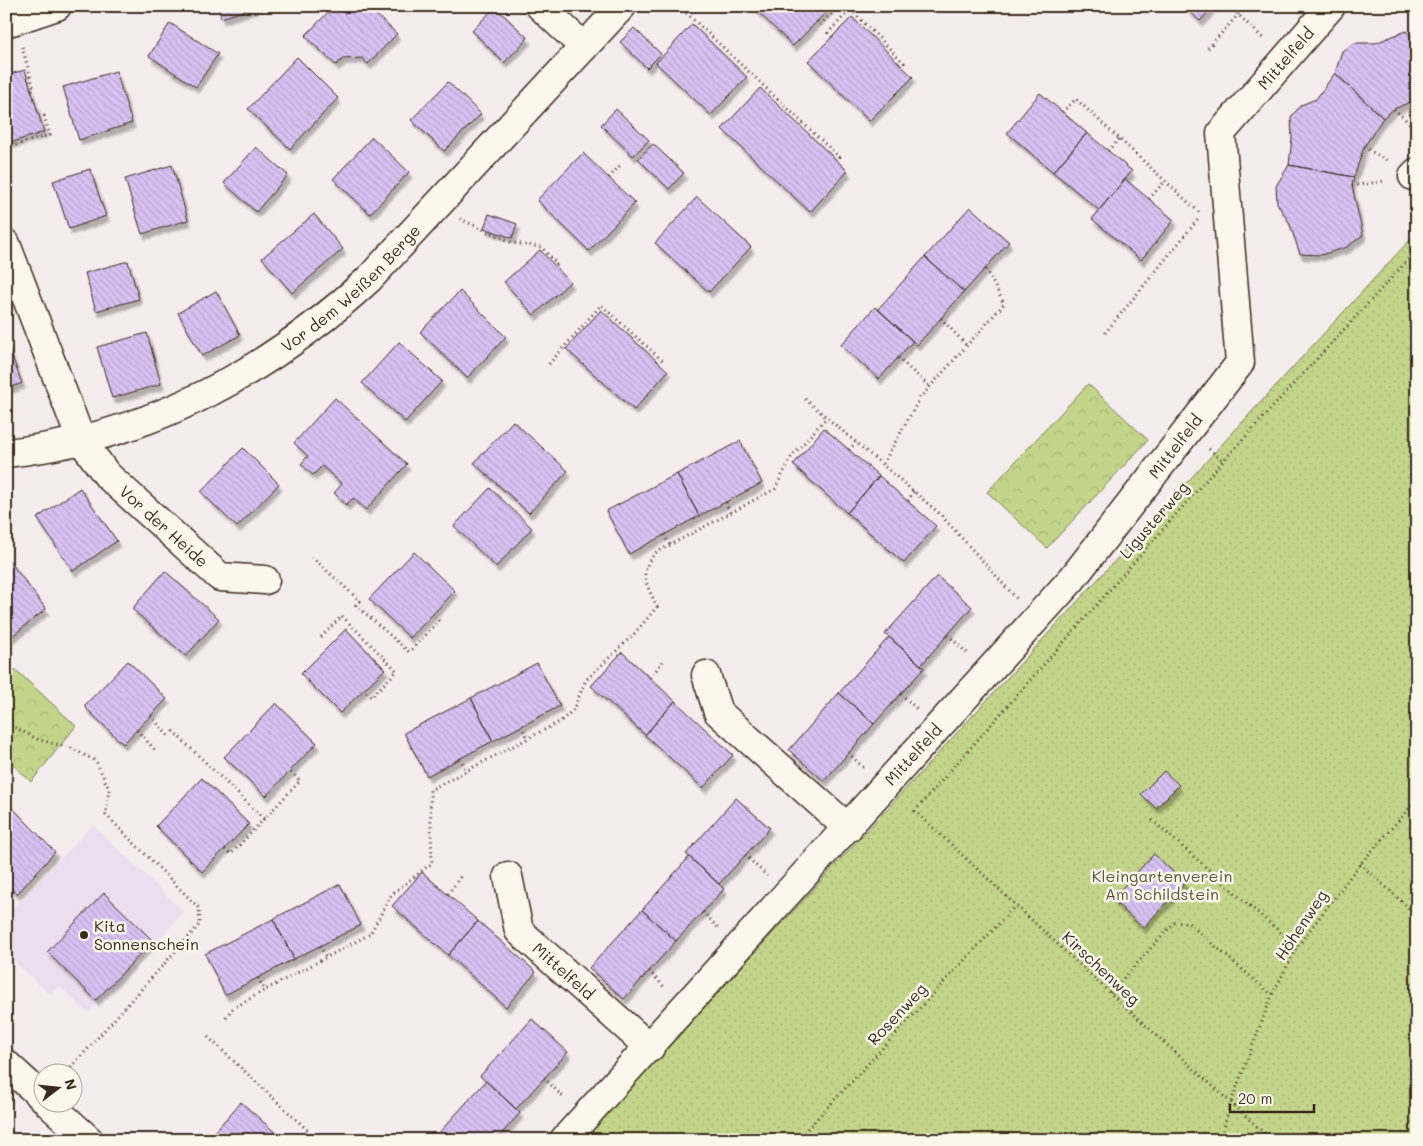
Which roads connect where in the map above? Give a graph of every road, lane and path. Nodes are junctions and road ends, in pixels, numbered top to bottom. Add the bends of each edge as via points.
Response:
1 (57, 6) edge
2 (540, 6) edge
3 (622, 6) edge
4 (679, 6) edge
5 (839, 6) edge
6 (847, 6) edge
7 (1229, 6) edge
8 (1246, 6) edge
9 (1331, 6) edge
10 (850, 10) junction
11 (1238, 15) junction
12 (817, 21) dead end
13 (10, 22) edge
14 (832, 37) dead end
15 (716, 41) junction
16 (712, 44) dead end
17 (584, 47) junction
18 (1208, 48) dead end
19 (1286, 58) junction
20 (901, 66) dead end
21 (31, 90) dead end
22 (1394, 109) dead end
23 (1062, 112) dead end
24 (40, 117) dead end
25 (1417, 130) edge
26 (1119, 139) junction
27 (6, 148) edge
28 (1108, 151) dead end
29 (836, 160) dead end
30 (622, 163) dead end
31 (1415, 174) edge
32 (609, 178) dead end
33 (1165, 181) junction
34 (1352, 186) dead end
35 (1149, 199) dead end
36 (440, 202) junction
37 (6, 244) edge
38 (1417, 250) edge
39 (555, 266) dead end
40 (986, 269) dead end
41 (941, 318) dead end
42 (1105, 333) dead end
43 (966, 346) junction
44 (898, 358) dead end
45 (664, 362) dead end
46 (549, 364) dead end
47 (930, 387) junction
48 (805, 399) dead end
49 (827, 417) junction
50 (81, 440) junction
51 (856, 442) junction
52 (1205, 446) dead end
53 (850, 450) dead end
54 (6, 453) edge
55 (1223, 461) junction
56 (883, 465) junction
57 (914, 492) junction
58 (908, 501) dead end
59 (726, 502) dead end
60 (730, 513) junction
61 (664, 535) dead end
62 (670, 545) junction
63 (312, 557) dead end
64 (265, 580) dead end
65 (433, 615) dead end
66 (1036, 619) junction
67 (321, 637) dead end
68 (663, 661) dead end
69 (706, 676) dead end
70 (650, 678) dead end
71 (364, 690) dead end
72 (151, 716) dead end
73 (6, 723) edge
74 (521, 726) dead end
75 (137, 730) dead end
76 (173, 731) dead end
77 (168, 736) dead end
78 (528, 739) junction
79 (155, 750) dead end
80 (460, 758) dead end
81 (290, 771) dead end
82 (466, 771) junction
83 (1417, 800) edge
84 (915, 811) joint
85 (264, 819) junction
86 (1152, 820) dead end
87 (848, 828) junction
88 (225, 849) dead end
89 (1360, 864) junction
90 (462, 876) dead end
91 (508, 876) dead end
92 (448, 894) dead end
93 (1015, 906) junction
94 (1417, 915) edge
95 (320, 946) dead end
96 (1297, 947) junction
97 (326, 958) junction
98 (258, 978) dead end
99 (265, 990) junction
100 (1110, 993) junction
101 (1272, 995) junction
102 (226, 1017) dead end
103 (208, 1037) dead end
104 (650, 1048) junction
105 (6, 1064) edge
106 (74, 1064) edge
107 (32, 1088) edge
108 (1231, 1102) junction
109 (58, 1114) edge
110 (77, 1136) edge
111 (318, 1140) edge
112 (564, 1140) edge
113 (797, 1140) edge
114 (1220, 1140) edge
115 (1272, 1140) edge

1 - 13 street
2 - 17 street
3 - 17 street, Vor dem Weißen Berge
4 - 15 path
5 - 12 path via 820,25
6 - 10 path
7 - 11 path
8 - 11 path
9 - 19 street, Mittelfeld
10 - 14 path via 828,33
10 - 20 path via 904,63
11 - 18 path
11 - 19 path
13 - 21 path via 34,89
15 - 16 path
15 - 29 path via 727,55 839,157
17 - 36 street, Vor dem Weißen Berge
19 - 66 street, Mittelfeld via 1221,133 1240,362 1072,579
22 - 25 path
23 - 26 path via 1076,99
24 - 27 path via 44,116 50,135
26 - 28 path
26 - 33 path
30 - 32 path
31 - 34 path
33 - 35 path
33 - 42 path via 1202,215
36 - 39 path via 460,219 513,243 540,247 557,264
36 - 50 street, Vor dem Weißen Berge via 338,308 267,361 207,394 141,422
37 - 50 street, Vor der Heide
38 - 55 path, Ligusterweg
40 - 43 path via 1004,304
41 - 43 path
43 - 47 path
44 - 47 path
45 - 46 path via 601,305
47 - 56 path via 920,398
48 - 49 path
49 - 51 path
49 - 60 path via 792,456 775,489
50 - 54 street, Vor dem Weißen Berge
50 - 64 street, Vor der Heide via 107,475 220,577
51 - 53 path
51 - 56 path
52 - 55 path
55 - 84 path, Ligusterweg
56 - 57 path
57 - 58 path
57 - 66 path via 938,513
59 - 60 path
60 - 62 path
61 - 62 path
62 - 78 path via 655,553 646,565 644,575 657,607 586,680 573,710 561,722
63 - 65 path via 360,601 356,605 409,652 439,621
66 - 87 street, Mittelfeld
67 - 71 path via 342,616 397,671 371,697
68 - 70 path
69 - 87 street via 718,712
72 - 77 path
73 - 106 path via 96,761 109,789 106,816 199,908 200,924
74 - 78 path
75 - 79 path
76 - 85 path
78 - 82 path
80 - 82 path
81 - 85 path via 300,781
82 - 97 path via 430,790 432,863 392,894 370,934
83 - 89 path, Höhenweg
84 - 93 path, Kirschenweg
85 - 88 path via 231,854
86 - 96 path
87 - 104 street, Mittelfeld
89 - 94 path
89 - 96 path, Höhenweg
90 - 92 path
91 - 104 street, Mittelfeld via 519,931
93 - 100 path, Kirschenweg
93 - 113 path, Rosenweg
95 - 97 path
96 - 101 path, Höhenweg
97 - 99 path
98 - 99 path
99 - 102 path via 232,1009
100 - 101 path via 1174,923 1187,922
100 - 108 path, Kirschenweg
101 - 108 path, Höhenweg
103 - 111 path
104 - 112 street, Mittelfeld
105 - 107 street
108 - 114 path, Höhenweg
108 - 115 path, Kirschenweg
109 - 110 street

